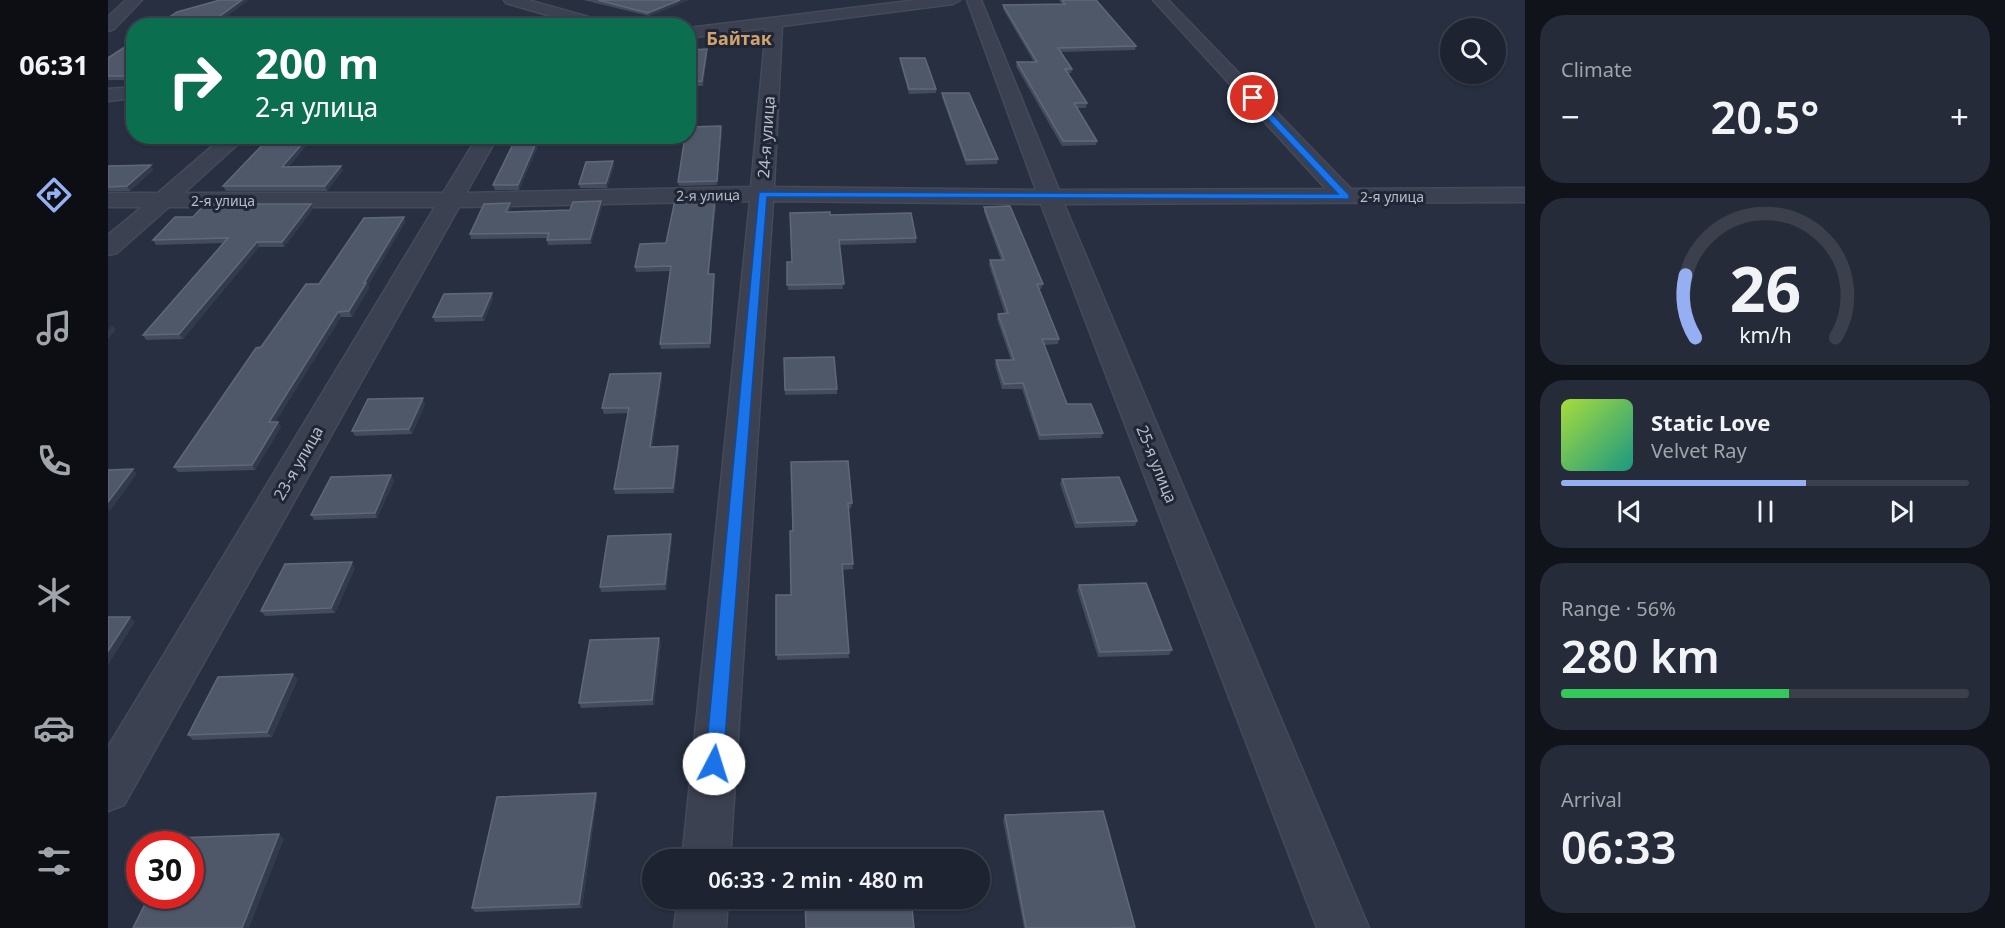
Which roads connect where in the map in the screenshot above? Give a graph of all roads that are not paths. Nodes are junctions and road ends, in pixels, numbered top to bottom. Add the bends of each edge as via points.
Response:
1 (135, 0) edge
2 (511, 0) edge
3 (910, 0) edge
4 (953, 0) edge
5 (974, 0) edge
6 (1160, 0) edge
7 (929, 4) junction
8 (575, 18) edge
9 (774, 24) junction
10 (108, 26) edge
11 (696, 32) edge
12 (126, 93) edge
13 (108, 95) edge
14 (228, 144) edge
15 (484, 144) edge
16 (762, 194) junction
17 (1525, 195) edge
18 (1050, 196) junction
19 (1346, 197) junction
20 (108, 200) edge
21 (162, 200) junction
22 (452, 200) junction
23 (108, 248) edge
24 (108, 789) edge
25 (707, 849) edge
26 (702, 909) edge
27 (700, 928) edge
28 (1343, 928) edge

1 - 10 street
2 - 8 street
3 - 7 street
4 - 7 street
5 - 18 street, 25-я улица
6 - 19 street
7 - 9 street
9 - 11 street
9 - 16 street, 24-я улица
12 - 13 street
14 - 21 street
15 - 22 street, 23-я улица
16 - 18 street, 2-я улица
16 - 22 street, 2-я улица
16 - 25 street, 24-я улица
17 - 19 street, 2-я улица
18 - 19 street, 2-я улица
18 - 28 street, 25-я улица
20 - 21 street, 2-я улица
21 - 22 street, 2-я улица
21 - 23 street
22 - 24 street, 23-я улица
26 - 27 street

